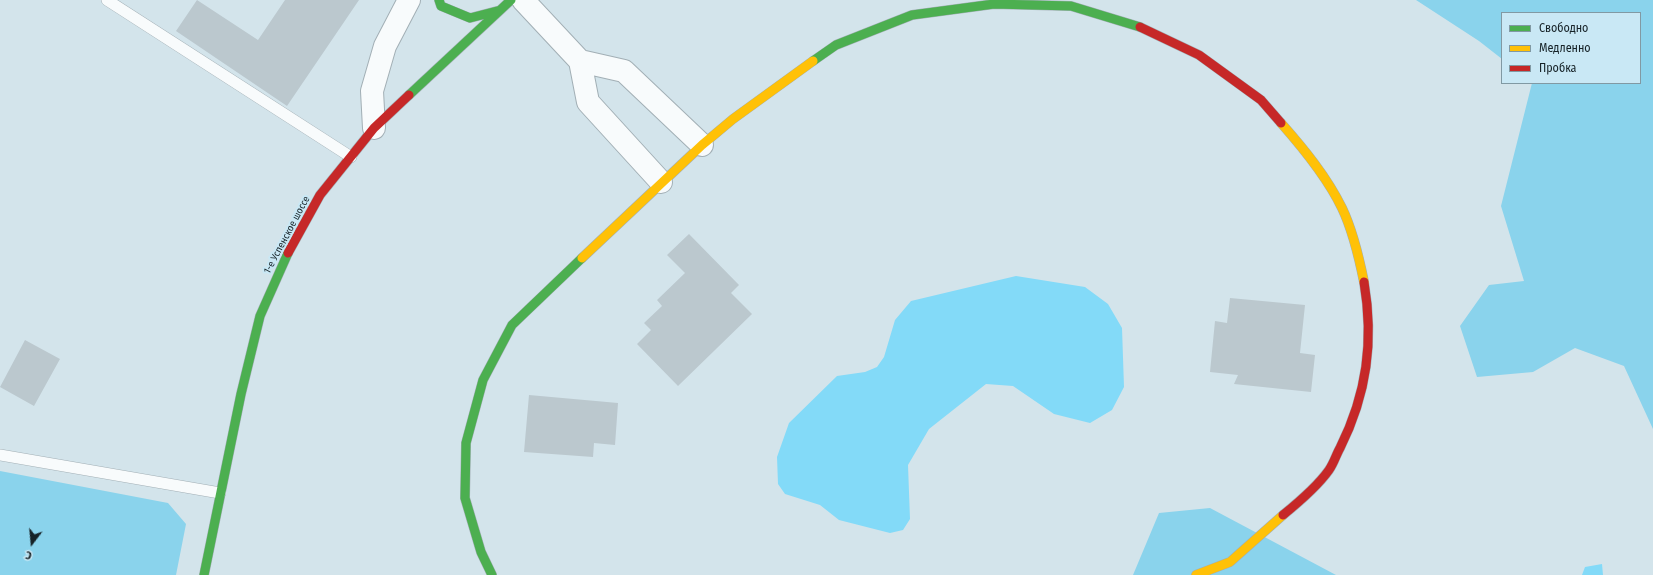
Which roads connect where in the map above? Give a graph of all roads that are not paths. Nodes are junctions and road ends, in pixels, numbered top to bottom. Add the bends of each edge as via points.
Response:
1 (107, 0) edge
2 (409, 0) edge
3 (439, 0) edge
4 (511, 0) edge
5 (523, 0) edge
6 (500, 10) junction
7 (580, 61) junction
8 (374, 128) junction
9 (702, 145) junction
10 (351, 157) junction
11 (660, 182) junction
12 (0, 455) edge
13 (220, 493) junction
14 (204, 575) edge
15 (492, 575) edge
16 (1196, 575) edge

1 - 10 lane
2 - 8 street via 385,46 372,91
3 - 6 street via 441,6 470,18
4 - 6 street, 1-е Успенское шоссе
5 - 7 street
6 - 8 street, 1-е Успенское шоссе
7 - 9 street via 624,71
7 - 11 street via 588,102
8 - 10 street, 1-е Успенское шоссе
9 - 11 street
9 - 16 street via 733,119 836,45 912,15 994,4 1071,6 1139,27 1199,55 1261,100 1308,153 1342,208 1360,261 1369,311 1367,371 1350,428 1329,470 1302,499 1230,562
10 - 13 street, 1-е Успенское шоссе via 320,195 283,262 260,316
11 - 15 street via 512,325 483,380 466,444 465,498 481,552
12 - 13 lane
13 - 14 street, 1-е Успенское шоссе

